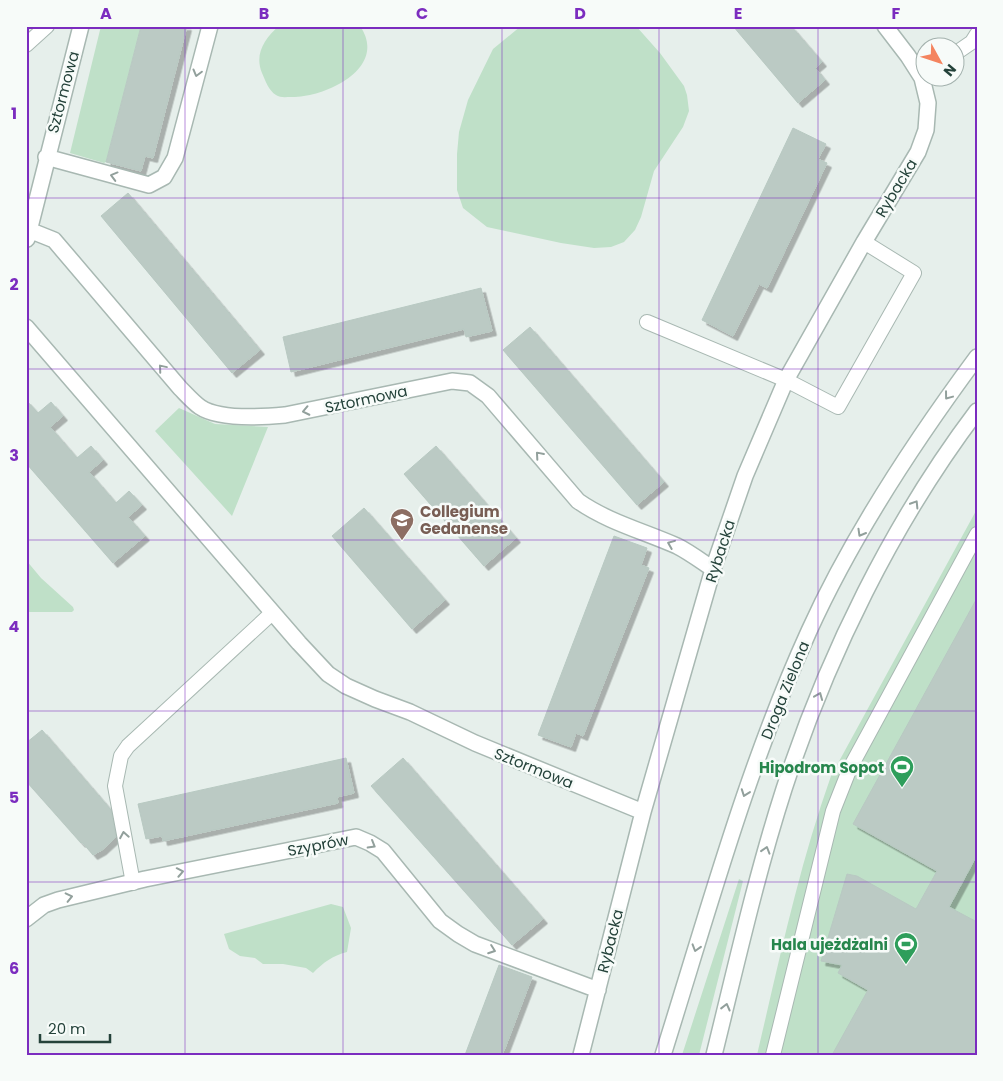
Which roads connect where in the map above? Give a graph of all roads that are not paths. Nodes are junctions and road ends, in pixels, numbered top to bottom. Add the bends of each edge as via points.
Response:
1 (47, 26) edge
2 (81, 26) edge
3 (210, 26) edge
4 (885, 26) edge
5 (977, 34) edge
6 (26, 45) edge
7 (966, 46) edge
8 (916, 66) edge
9 (926, 88) edge
10 (46, 157) junction
11 (28, 235) edge
12 (864, 242) junction
13 (647, 322) dead end
14 (26, 326) edge
15 (977, 357) edge
16 (786, 380) junction
17 (977, 411) edge
18 (977, 534) edge
19 (713, 569) junction
20 (272, 613) junction
21 (643, 812) junction
22 (133, 883) junction
23 (26, 919) edge
24 (598, 990) junction
25 (581, 1055) edge
26 (663, 1055) edge
27 (714, 1055) edge
28 (772, 1055) edge

1 - 6 lane
2 - 10 street, Sztormowa
3 -> 10 street via 175,158 164,177 149,185
4 - 8 street, Rybacka
5 - 7 lane
9 - 12 street, Rybacka via 926,130 918,152
10 - 11 street, Sztormowa
19 -> 11 street, Sztormowa via 678,547 625,526 578,501 488,396 470,384 452,381 286,415 229,416 202,408 180,388 54,240
12 - 16 street, Rybacka
12 - 16 lane via 914,273 838,407
13 - 16 lane
14 - 20 street, Sztormowa
15 -> 26 street, Droga Zielona via 884,492 809,630 742,802
16 - 19 street, Rybacka via 745,476
27 -> 17 street via 784,788 827,676 901,526
18 - 28 lane via 850,768 834,811
19 - 21 street, Rybacka
20 - 21 street, Sztormowa via 328,674 346,686
22 -> 20 lane via 115,786 121,756
21 - 24 street, Rybacka
23 -> 22 street, Szyprów via 44,905 58,900
22 -> 24 street, Szyprów via 356,837 383,851 440,921 458,934 475,944
24 - 25 street, Rybacka

